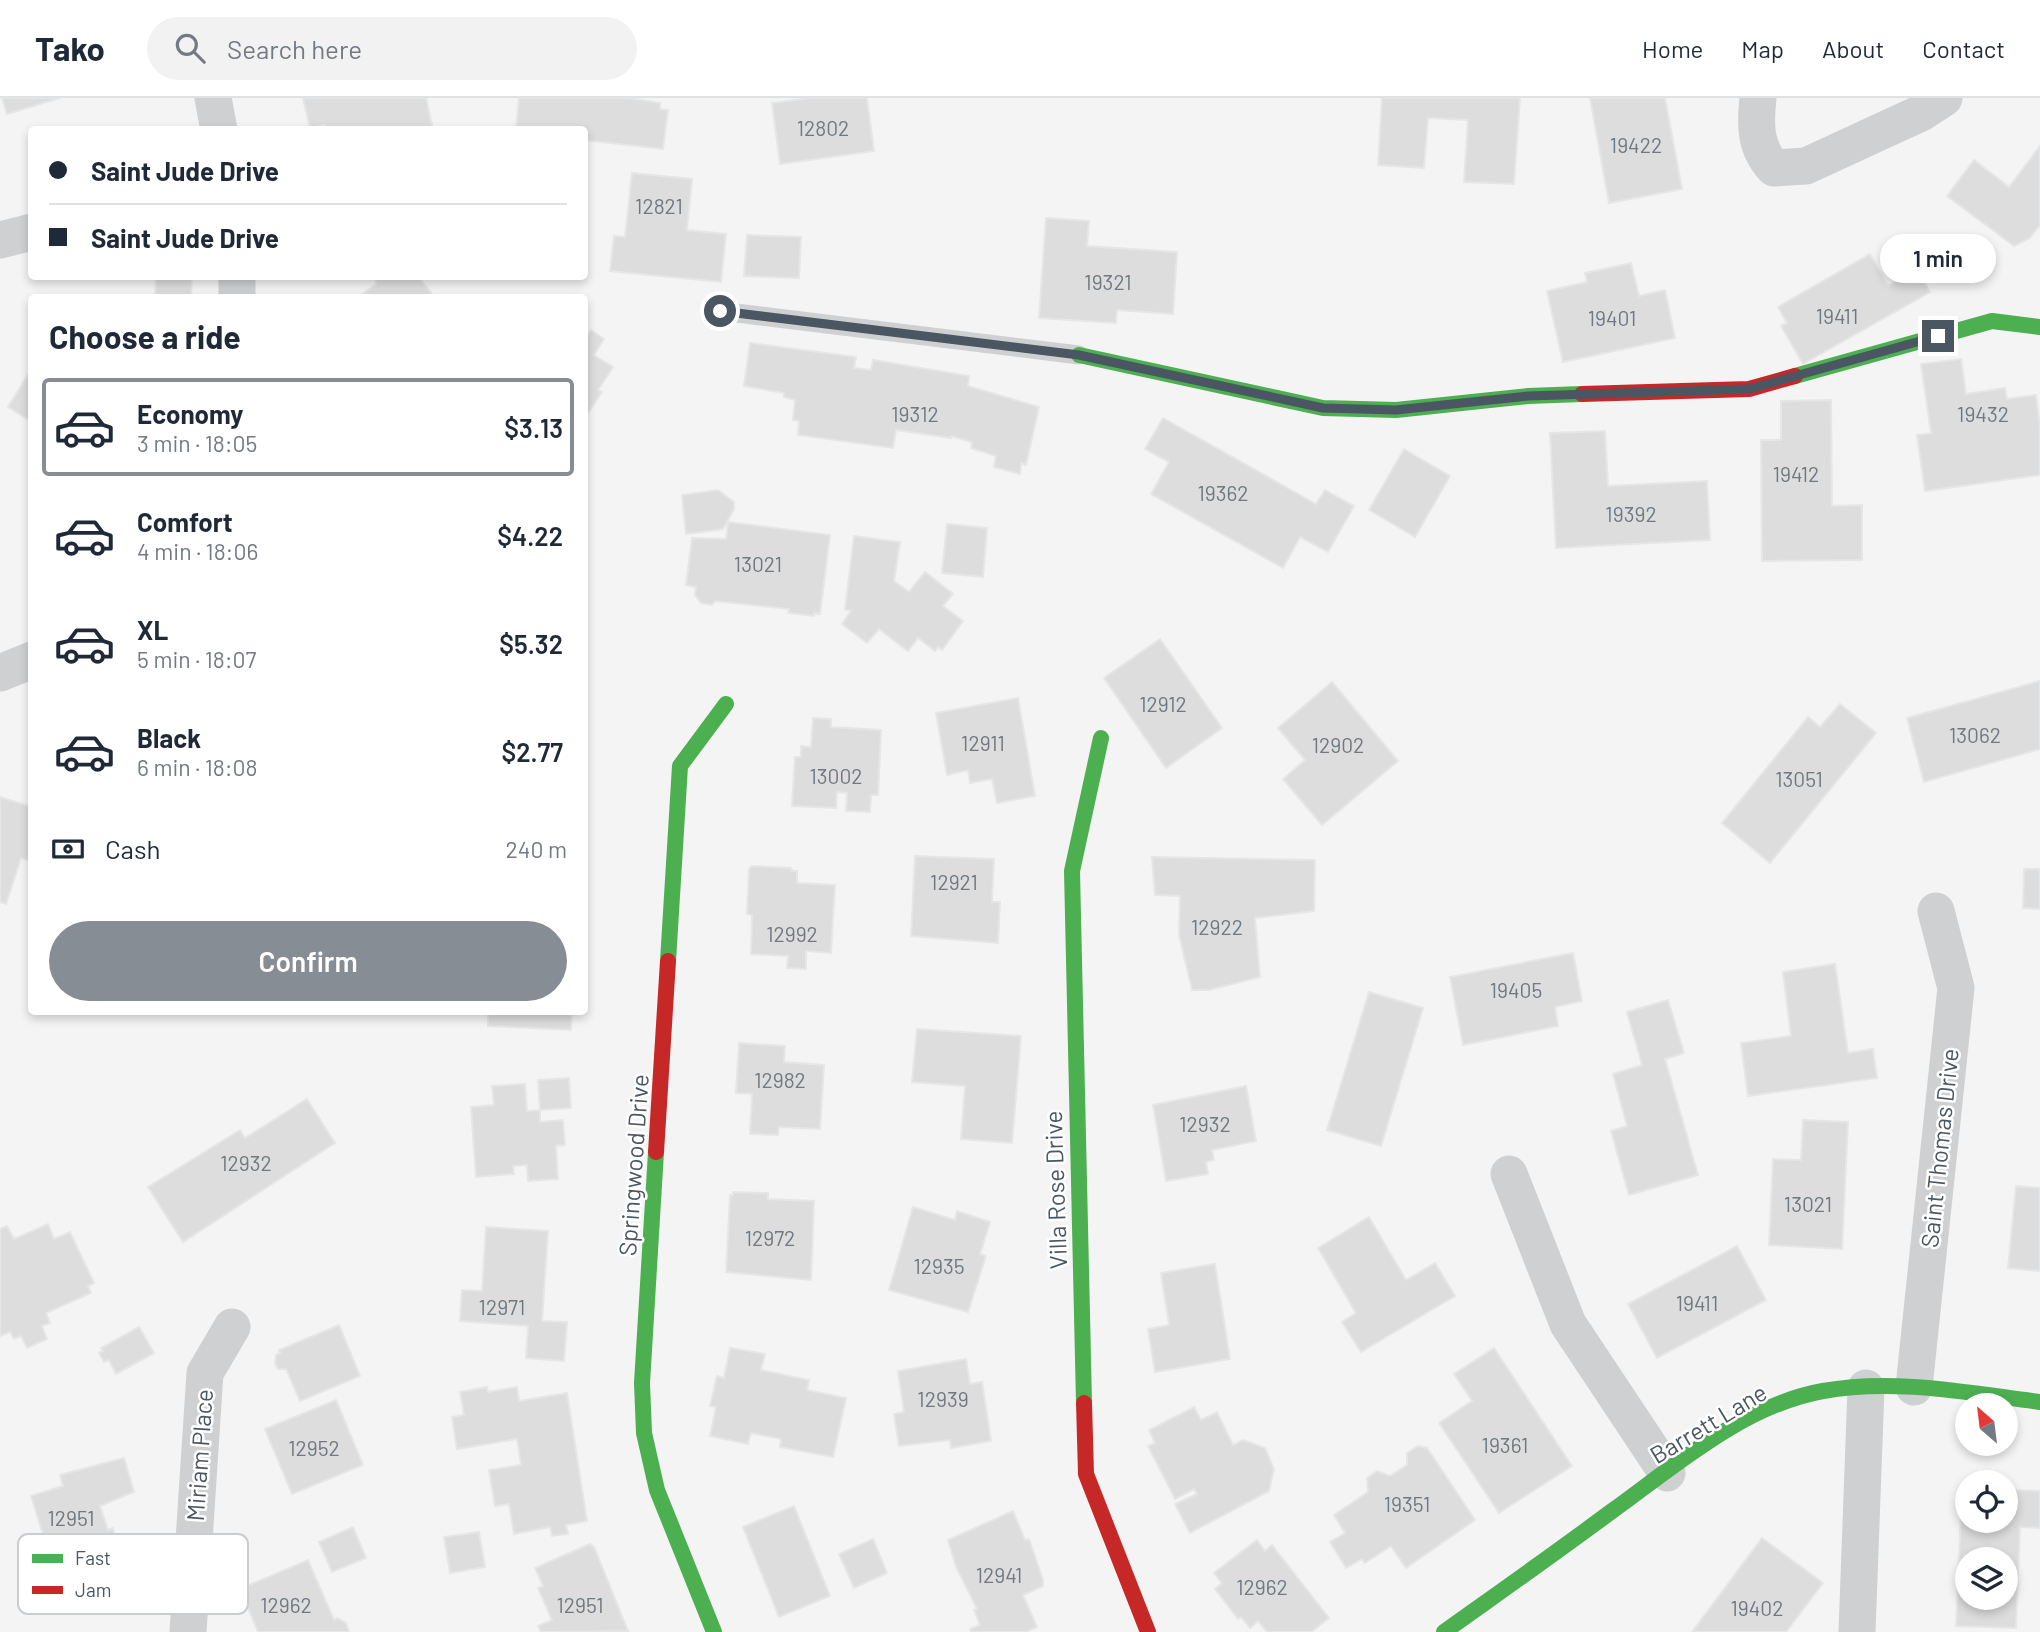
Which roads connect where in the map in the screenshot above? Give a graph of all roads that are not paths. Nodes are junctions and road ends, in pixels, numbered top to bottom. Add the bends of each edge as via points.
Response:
1 (214, 98) edge
2 (1758, 98) edge
3 (1944, 98) edge
4 (218, 126) edge
5 (28, 233) edge
6 (0, 240) edge
7 (720, 311) dead end
8 (2040, 327) edge
9 (1079, 355) joint
10 (28, 662) edge
11 (0, 673) edge
12 (726, 704) dead end
13 (1101, 738) dead end
14 (1936, 911) dead end
15 (1509, 1174) dead end
16 (232, 1327) dead end
17 (1914, 1387) junction
18 (1866, 1388) junction
19 (2040, 1402) edge
20 (1667, 1473) junction
21 (194, 1534) edge
22 (189, 1614) edge
23 (188, 1632) edge
24 (714, 1632) edge
25 (1149, 1632) edge
26 (1444, 1632) edge
27 (1857, 1632) edge

1 - 4 street
2 - 3 street via 1760,153 1774,168 1806,166
5 - 6 street
7 - 9 lane
8 - 9 street via 1992,321 1749,389 1528,396 1396,410 1323,408
10 - 11 street
12 - 24 street, Springwood Drive via 680,766 642,1383 644,1433 657,1490
13 - 25 street, Villa Rose Drive via 1072,871 1086,1474
14 - 17 street, Saint Thomas Drive via 1956,988
15 - 20 street via 1568,1324
16 - 21 street, Miriam Place via 205,1373
17 - 18 street, Barrett Lane
17 - 19 street, Barrett Lane
18 - 20 street, Barrett Lane via 1822,1392 1763,1412
18 - 27 street
20 - 26 street, Barrett Lane
22 - 23 street, Miriam Place

